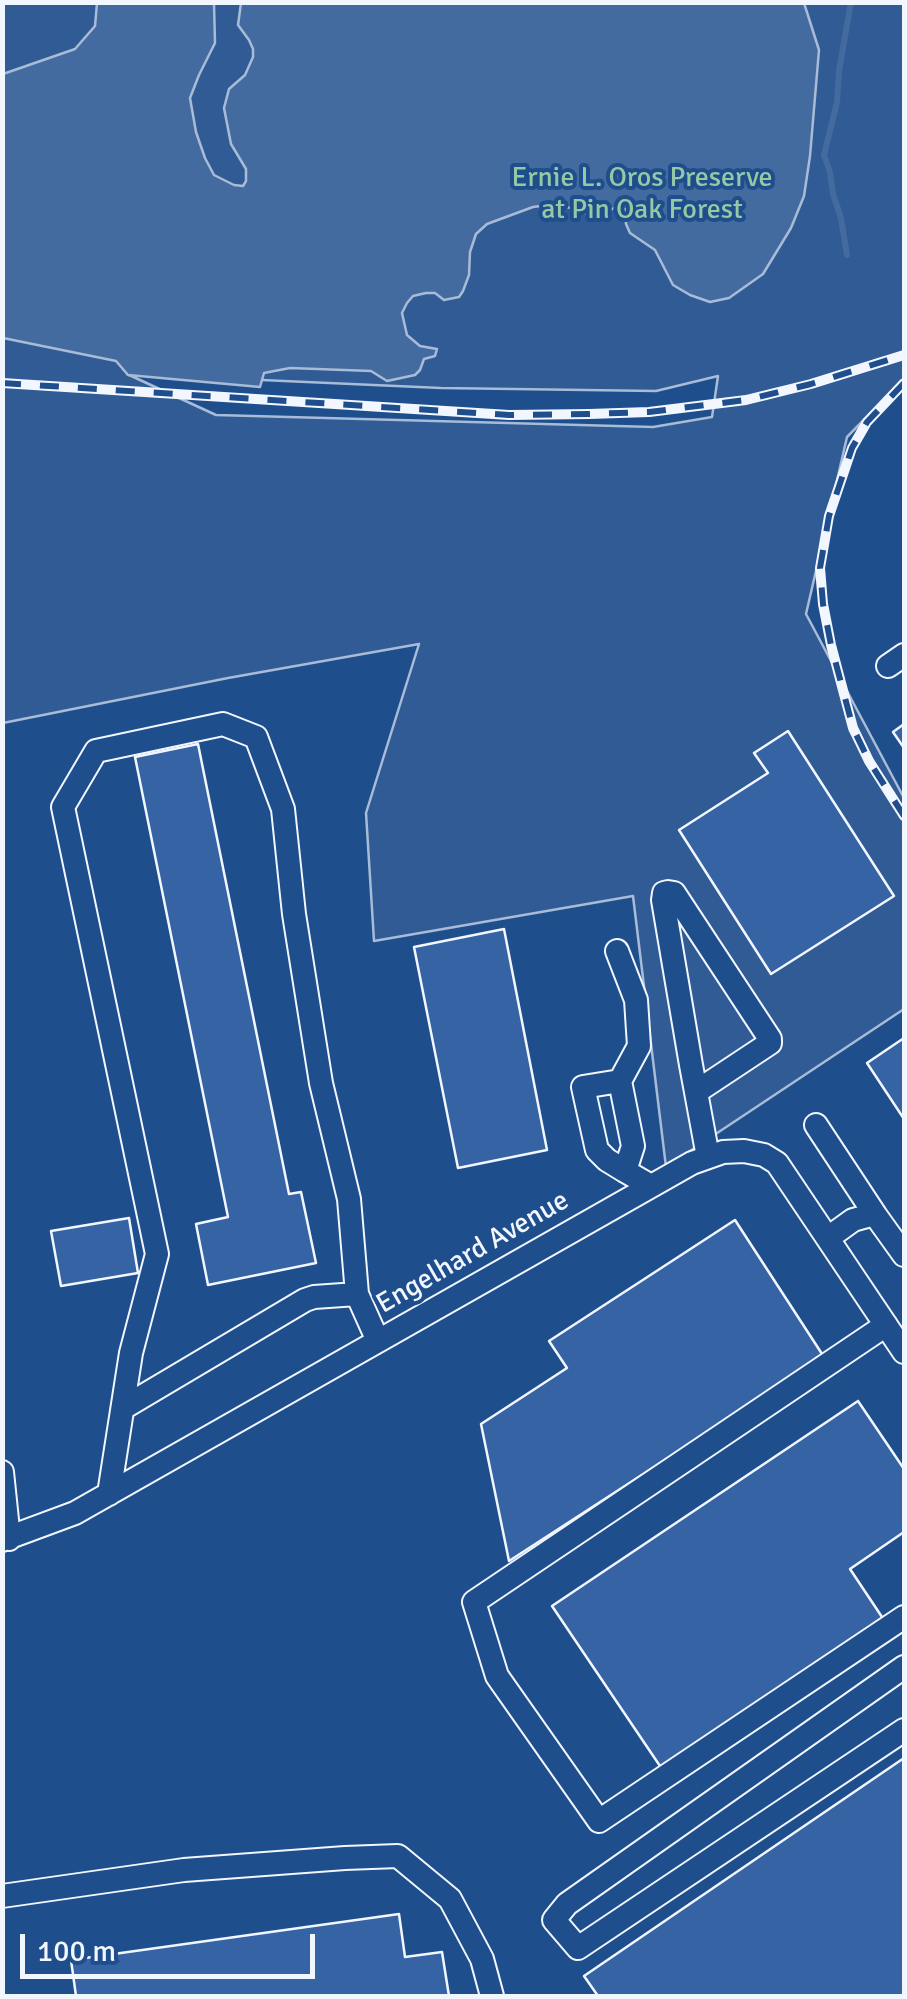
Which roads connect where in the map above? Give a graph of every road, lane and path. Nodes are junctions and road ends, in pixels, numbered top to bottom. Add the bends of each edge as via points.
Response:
1 (617, 951) dead end
2 (620, 1081) junction
3 (696, 1092) junction
4 (816, 1124) dead end
5 (708, 1157) junction
6 (625, 1171) junction
7 (651, 1186) junction
8 (876, 1216) junction
9 (828, 1238) junction
10 (904, 1254) edge
11 (358, 1294) junction
12 (886, 1325) junction
13 (378, 1342) junction
14 (904, 1352) edge
15 (123, 1408) junction
16 (2, 1472) edge
17 (109, 1494) junction
18 (6, 1539) edge
19 (904, 1617) edge
20 (904, 1667) edge
21 (904, 1730) edge
22 (2, 1896) edge
23 (492, 1996) edge

1 - 2 street via 636,1000 639,1046
2 - 6 street via 633,1146
2 - 6 street via 583,1088 597,1150
3 - 3 street via 663,900 668,892 770,1038
3 - 5 street
4 - 8 street
5 - 7 street, Engelhard Avenue
5 - 9 street, Engelhard Avenue via 744,1151 777,1163
6 - 7 street
7 - 13 street, Engelhard Avenue
8 - 9 street via 852,1220
8 - 10 street
9 - 12 street, Engelhard Avenue
11 - 13 street
11 - 15 street via 305,1300
11 - 15 street via 350,1198 320,1083 283,809 256,737 223,724 96,752 63,806 158,1254
12 - 14 street, Engelhard Avenue
12 - 19 street via 474,1602 496,1676 599,1822
13 - 17 street, Engelhard Avenue
15 - 17 street
16 - 18 street
17 - 18 street, Engelhard Avenue
20 - 21 street via 567,1904 554,1920 578,1948
22 - 23 street via 184,1870 398,1856 450,1898 482,1959

